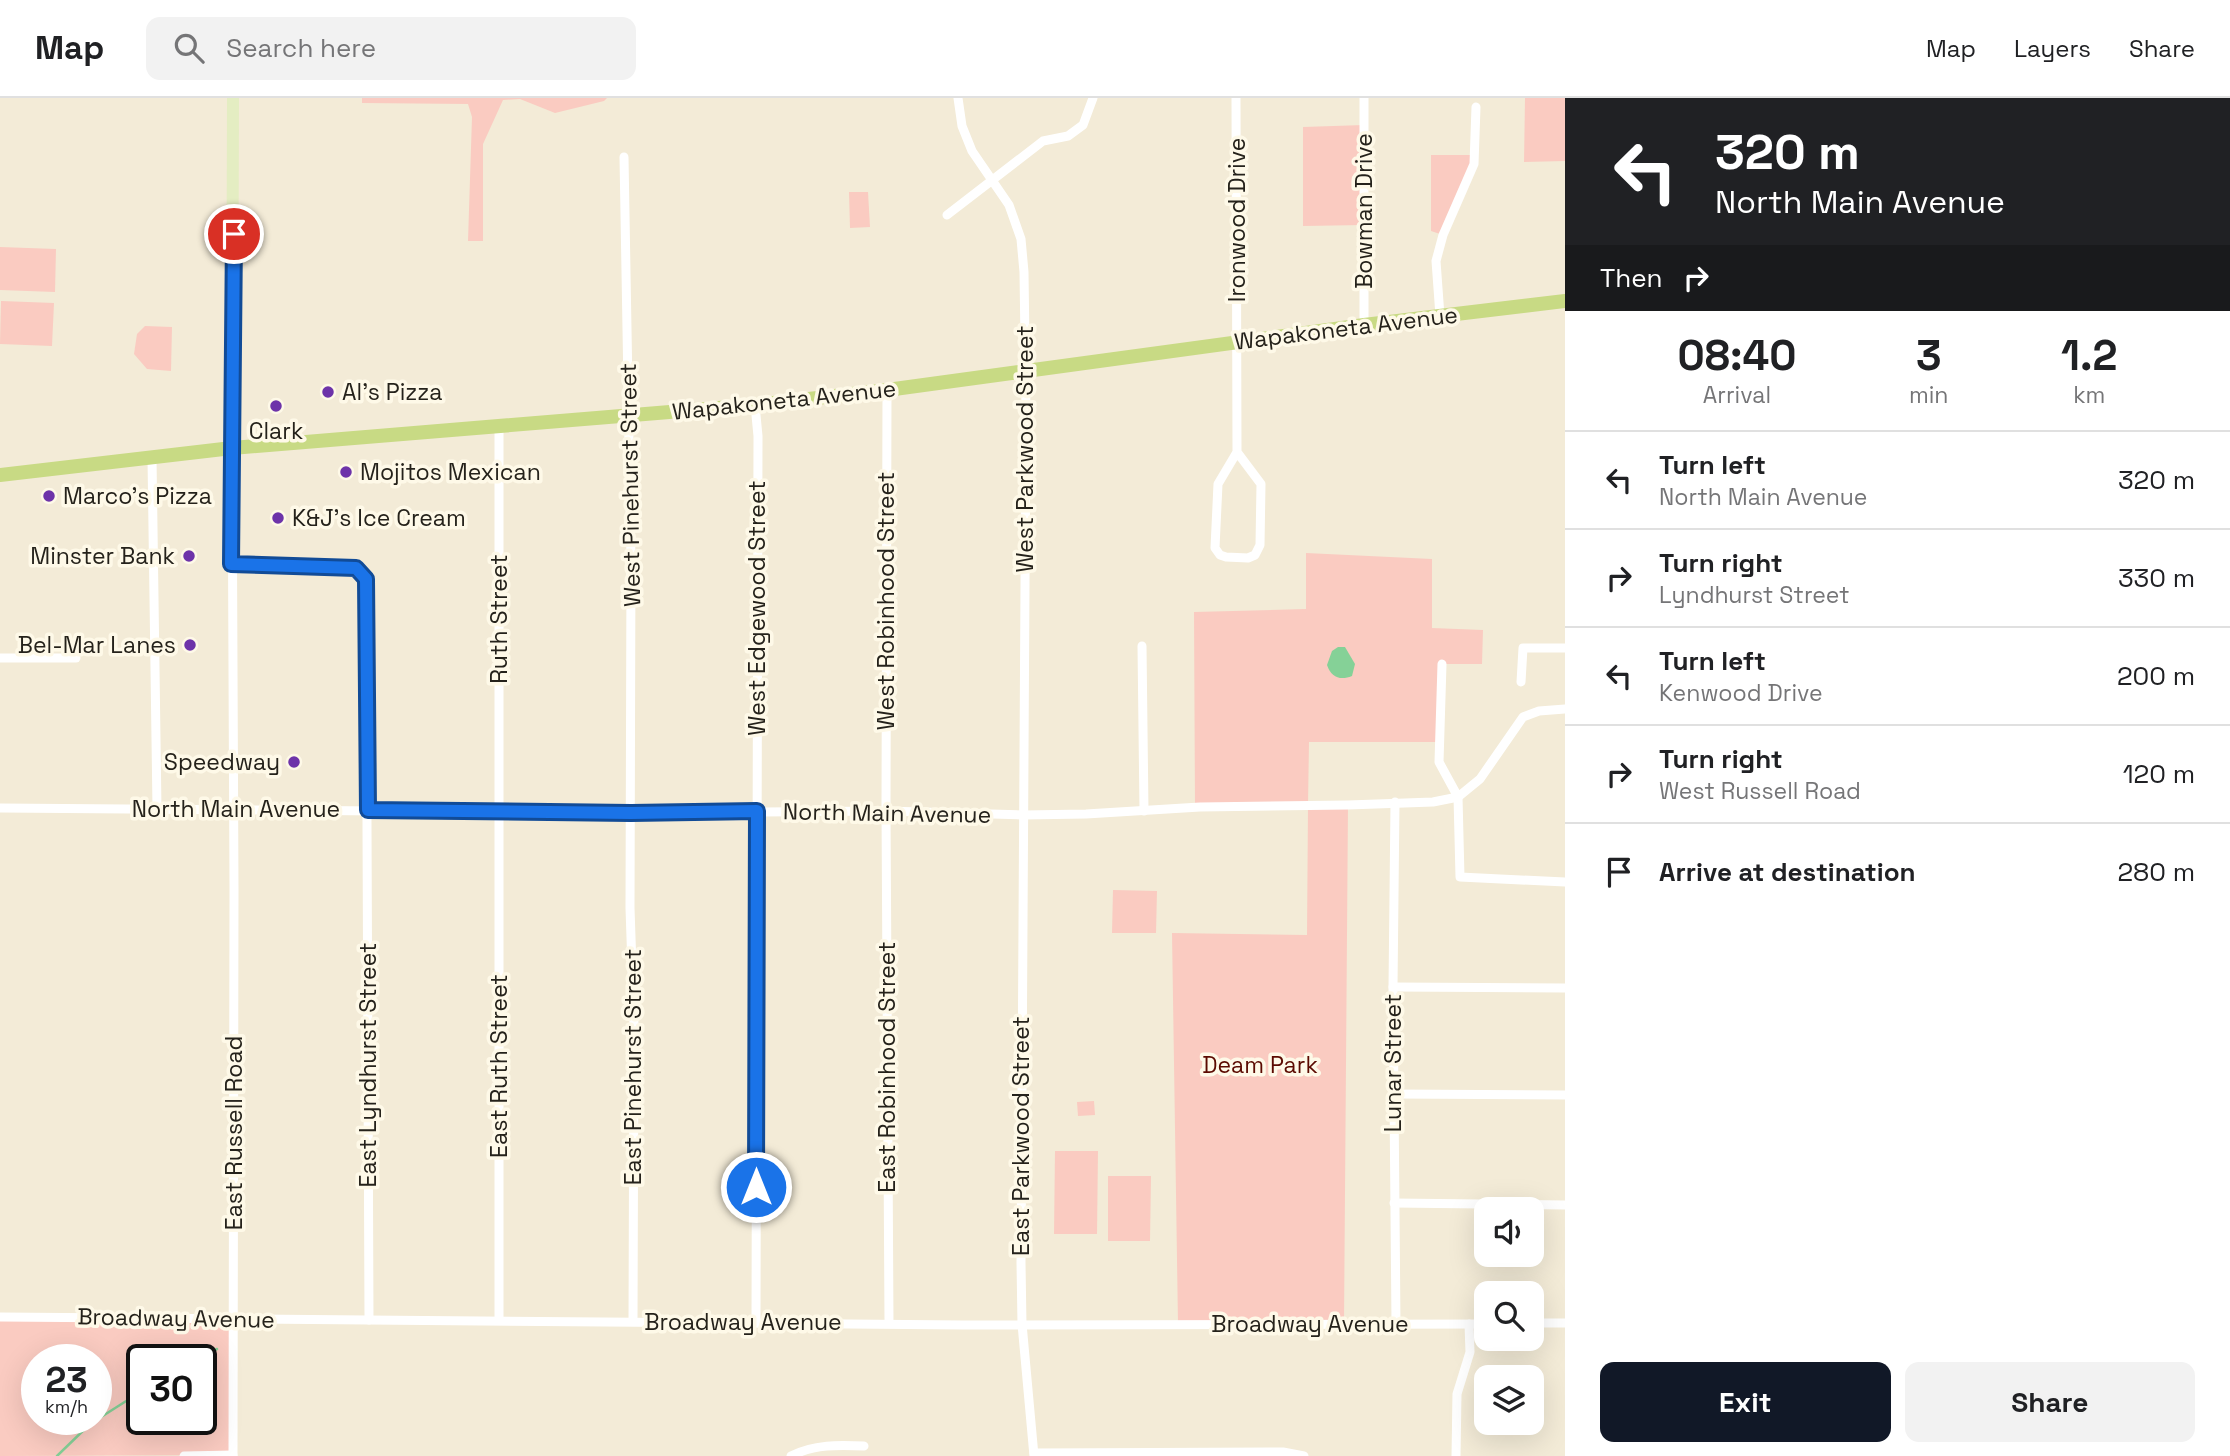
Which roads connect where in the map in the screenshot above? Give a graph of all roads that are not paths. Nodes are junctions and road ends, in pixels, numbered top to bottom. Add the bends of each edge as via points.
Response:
1 (233, 98) edge
2 (958, 98) edge
3 (1093, 98) edge
4 (1237, 98) edge
5 (1364, 98) edge
6 (1476, 107) dead end
7 (624, 157) dead end
8 (993, 181) junction
9 (947, 215) dead end
10 (1565, 301) edge
11 (1440, 316) junction
12 (1364, 325) junction
13 (1237, 342) junction
14 (1026, 372) junction
15 (887, 390) junction
16 (755, 405) junction
17 (629, 416) junction
18 (499, 427) junction
19 (232, 448) junction
20 (1237, 452) junction
21 (152, 458) junction
22 (0, 475) edge
23 (231, 564) junction
24 (1142, 646) dead end
25 (1565, 648) edge
26 (0, 658) edge
27 (76, 658) dead end
28 (1442, 664) dead end
29 (1521, 682) dead end
30 (1565, 709) edge
31 (1458, 797) junction
32 (1395, 802) junction
33 (0, 808) edge
34 (157, 809) junction
35 (234, 810) junction
36 (368, 810) junction
37 (757, 811) junction
38 (886, 811) junction
39 (1143, 811) junction
40 (500, 812) junction
41 (631, 813) junction
42 (1024, 815) junction
43 (1565, 881) edge
44 (1393, 987) junction
45 (1565, 988) edge
46 (1394, 1094) junction
47 (1565, 1095) edge
48 (1394, 1203) junction
49 (1565, 1205) edge
50 (0, 1317) edge
51 (234, 1319) junction
52 (369, 1320) junction
53 (499, 1320) junction
54 (633, 1321) junction
55 (756, 1322) junction
56 (889, 1323) junction
57 (1544, 1323) edge
58 (1565, 1323) edge
59 (1022, 1324) junction
60 (1396, 1324) junction
61 (1469, 1324) junction
62 (1474, 1324) edge
63 (864, 1446) dead end
64 (1034, 1454) edge
65 (233, 1455) edge
66 (184, 1456) edge
67 (791, 1456) edge
68 (1304, 1456) edge
69 (1456, 1456) edge

1 - 19 main road
2 - 8 street, West Parkwood Street via 972,151
3 - 8 street via 1083,125 1068,136 1043,141
4 - 13 street, Ironwood Drive
5 - 12 street, Bowman Drive
6 - 11 street via 1474,164 1436,261
7 - 17 street, West Pinehurst Street
8 - 9 street
8 - 14 street, West Parkwood Street via 1009,205 1021,239
10 - 11 main road, Wapakoneta Avenue
11 - 12 main road, Wapakoneta Avenue
12 - 13 main road, Wapakoneta Avenue
13 - 14 main road, Wapakoneta Avenue
13 - 20 street, Ironwood Drive
14 - 15 main road, Wapakoneta Avenue
14 - 42 street, West Parkwood Street
15 - 16 main road, Wapakoneta Avenue
15 - 38 street, West Robinhood Street
16 - 17 main road, Wapakoneta Avenue
16 - 37 street, West Edgewood Street
17 - 18 main road, Wapakoneta Avenue
17 - 41 street, West Pinehurst Street
18 - 19 main road, Wapakoneta Avenue
18 - 40 street, Ruth Street
19 - 21 main road, Wapakoneta Avenue
19 - 23 street, East Russell Road
20 - 20 street via 1218,484 1215,548 1226,557 1248,558 1260,545 1261,484
21 - 22 main road, Wapakoneta Avenue
21 - 34 street
23 - 35 street, East Russell Road
23 - 36 street, East Lyndhurst Street via 356,568 366,579
24 - 39 street
25 - 29 street via 1523,648
26 - 27 street
28 - 31 street via 1439,762
30 - 31 street via 1523,717 1479,779
31 - 32 street, North Main Avenue
31 - 43 street via 1460,877
32 - 39 street, North Main Avenue
32 - 44 street, Lunar Street
33 - 34 street, North Main Avenue
34 - 35 street, North Main Avenue
35 - 36 street, North Main Avenue
35 - 51 street, East Russell Road
36 - 40 street, North Main Avenue
36 - 52 street, East Lyndhurst Street
37 - 38 street, North Main Avenue
37 - 41 street, North Main Avenue
37 - 55 street, West Edgewood Street
38 - 42 street, North Main Avenue
38 - 56 street, East Robinhood Street
39 - 42 street, North Main Avenue
40 - 41 street, North Main Avenue
40 - 53 street, East Ruth Street
41 - 54 street, East Pinehurst Street
42 - 59 street, East Parkwood Street
44 - 45 street
44 - 46 street, Lunar Street
46 - 47 street
46 - 48 street, Lunar Street
48 - 49 street
48 - 60 street, Lunar Street
50 - 51 street, Broadway Avenue
51 - 52 street, Broadway Avenue
51 - 65 street, East Russell Road
52 - 53 street, Broadway Avenue
53 - 54 street, Broadway Avenue
54 - 55 street, Broadway Avenue
55 - 56 street, Broadway Avenue
56 - 59 street, Broadway Avenue
57 - 58 street
59 - 60 street, Broadway Avenue
59 - 64 street, East Parkwood Street
60 - 61 street, Broadway Avenue
61 - 62 street, Broadway Avenue
61 - 69 street via 1470,1352 1457,1394
63 - 67 street via 831,1445
64 - 68 street via 1283,1452
65 - 66 street

